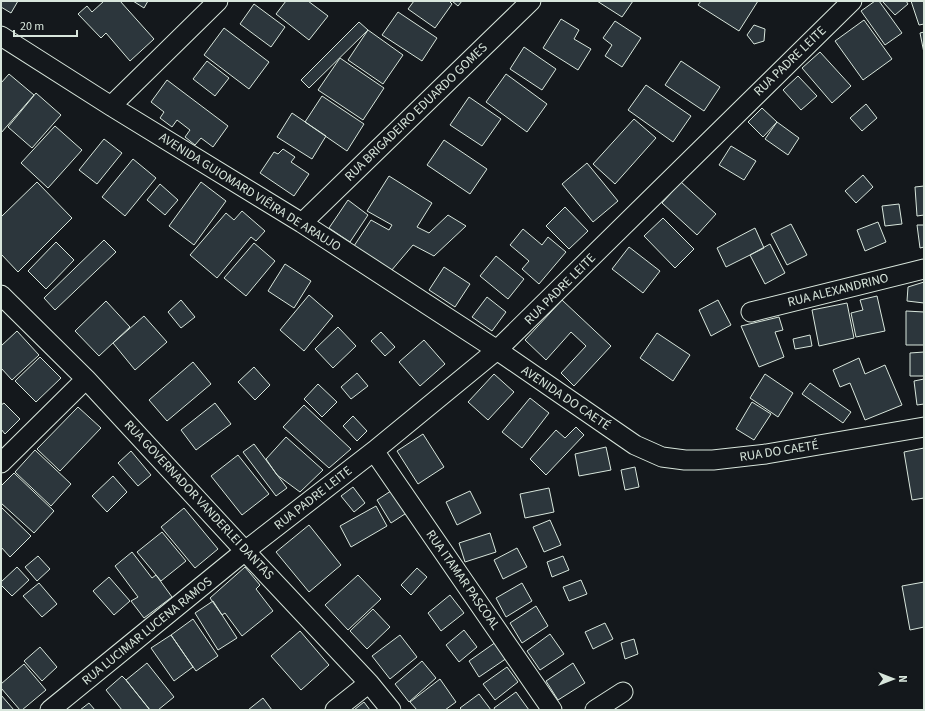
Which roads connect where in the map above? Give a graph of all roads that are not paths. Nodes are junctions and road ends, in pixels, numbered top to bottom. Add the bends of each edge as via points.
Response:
1 (218, 1) edge
2 (531, 1) edge
3 (852, 1) edge
4 (1, 36) edge
5 (112, 106) junction
6 (302, 223) junction
7 (924, 269) edge
8 (1, 295) edge
9 (751, 312) dead end
10 (497, 350) junction
11 (86, 379) junction
12 (924, 427) edge
13 (635, 445) joint
14 (374, 451) junction
15 (1, 463) edge
16 (245, 551) junction
17 (369, 683) junction
18 (623, 692) dead end
19 (50, 710) edge
20 (335, 710) edge
21 (391, 710) edge
22 (552, 710) edge
23 (595, 710) edge

1 - 5 street
2 - 6 street, RUA BRIGADEIRO EDUARDO GOMES
3 - 10 street, RUA PADRE LEITE
4 - 5 street, AVENIDA GUIOMARD VIÊIRA DE ARAUJO
5 - 6 street, AVENIDA GUIOMARD VIÊIRA DE ARAUJO
6 - 10 street, AVENIDA GUIOMARD VIÊIRA DE ARAUJO
7 - 9 street, RUA ALEXANDRINO
8 - 11 street, RUA GOVERNADOR VANDERLEI DANTAS
10 - 13 street, AVENIDA DO CAETÉ
10 - 14 street, RUA PADRE LEITE
11 - 15 street
11 - 16 street, RUA GOVERNADOR VANDERLEI DANTAS
12 - 13 street, RUA DO CAETÉ via 766,454 713,460 662,457
14 - 16 street, RUA PADRE LEITE
14 - 22 street, RUA ITAMAR PASCOAL
16 - 17 street, RUA GOVERNADOR VANDERLEI DANTAS
16 - 19 street, RUA LUCIMAR LUCENA RAMOS
17 - 20 street
17 - 21 street, RUA GOVERNADOR VANDERLEI DANTAS
18 - 23 street

